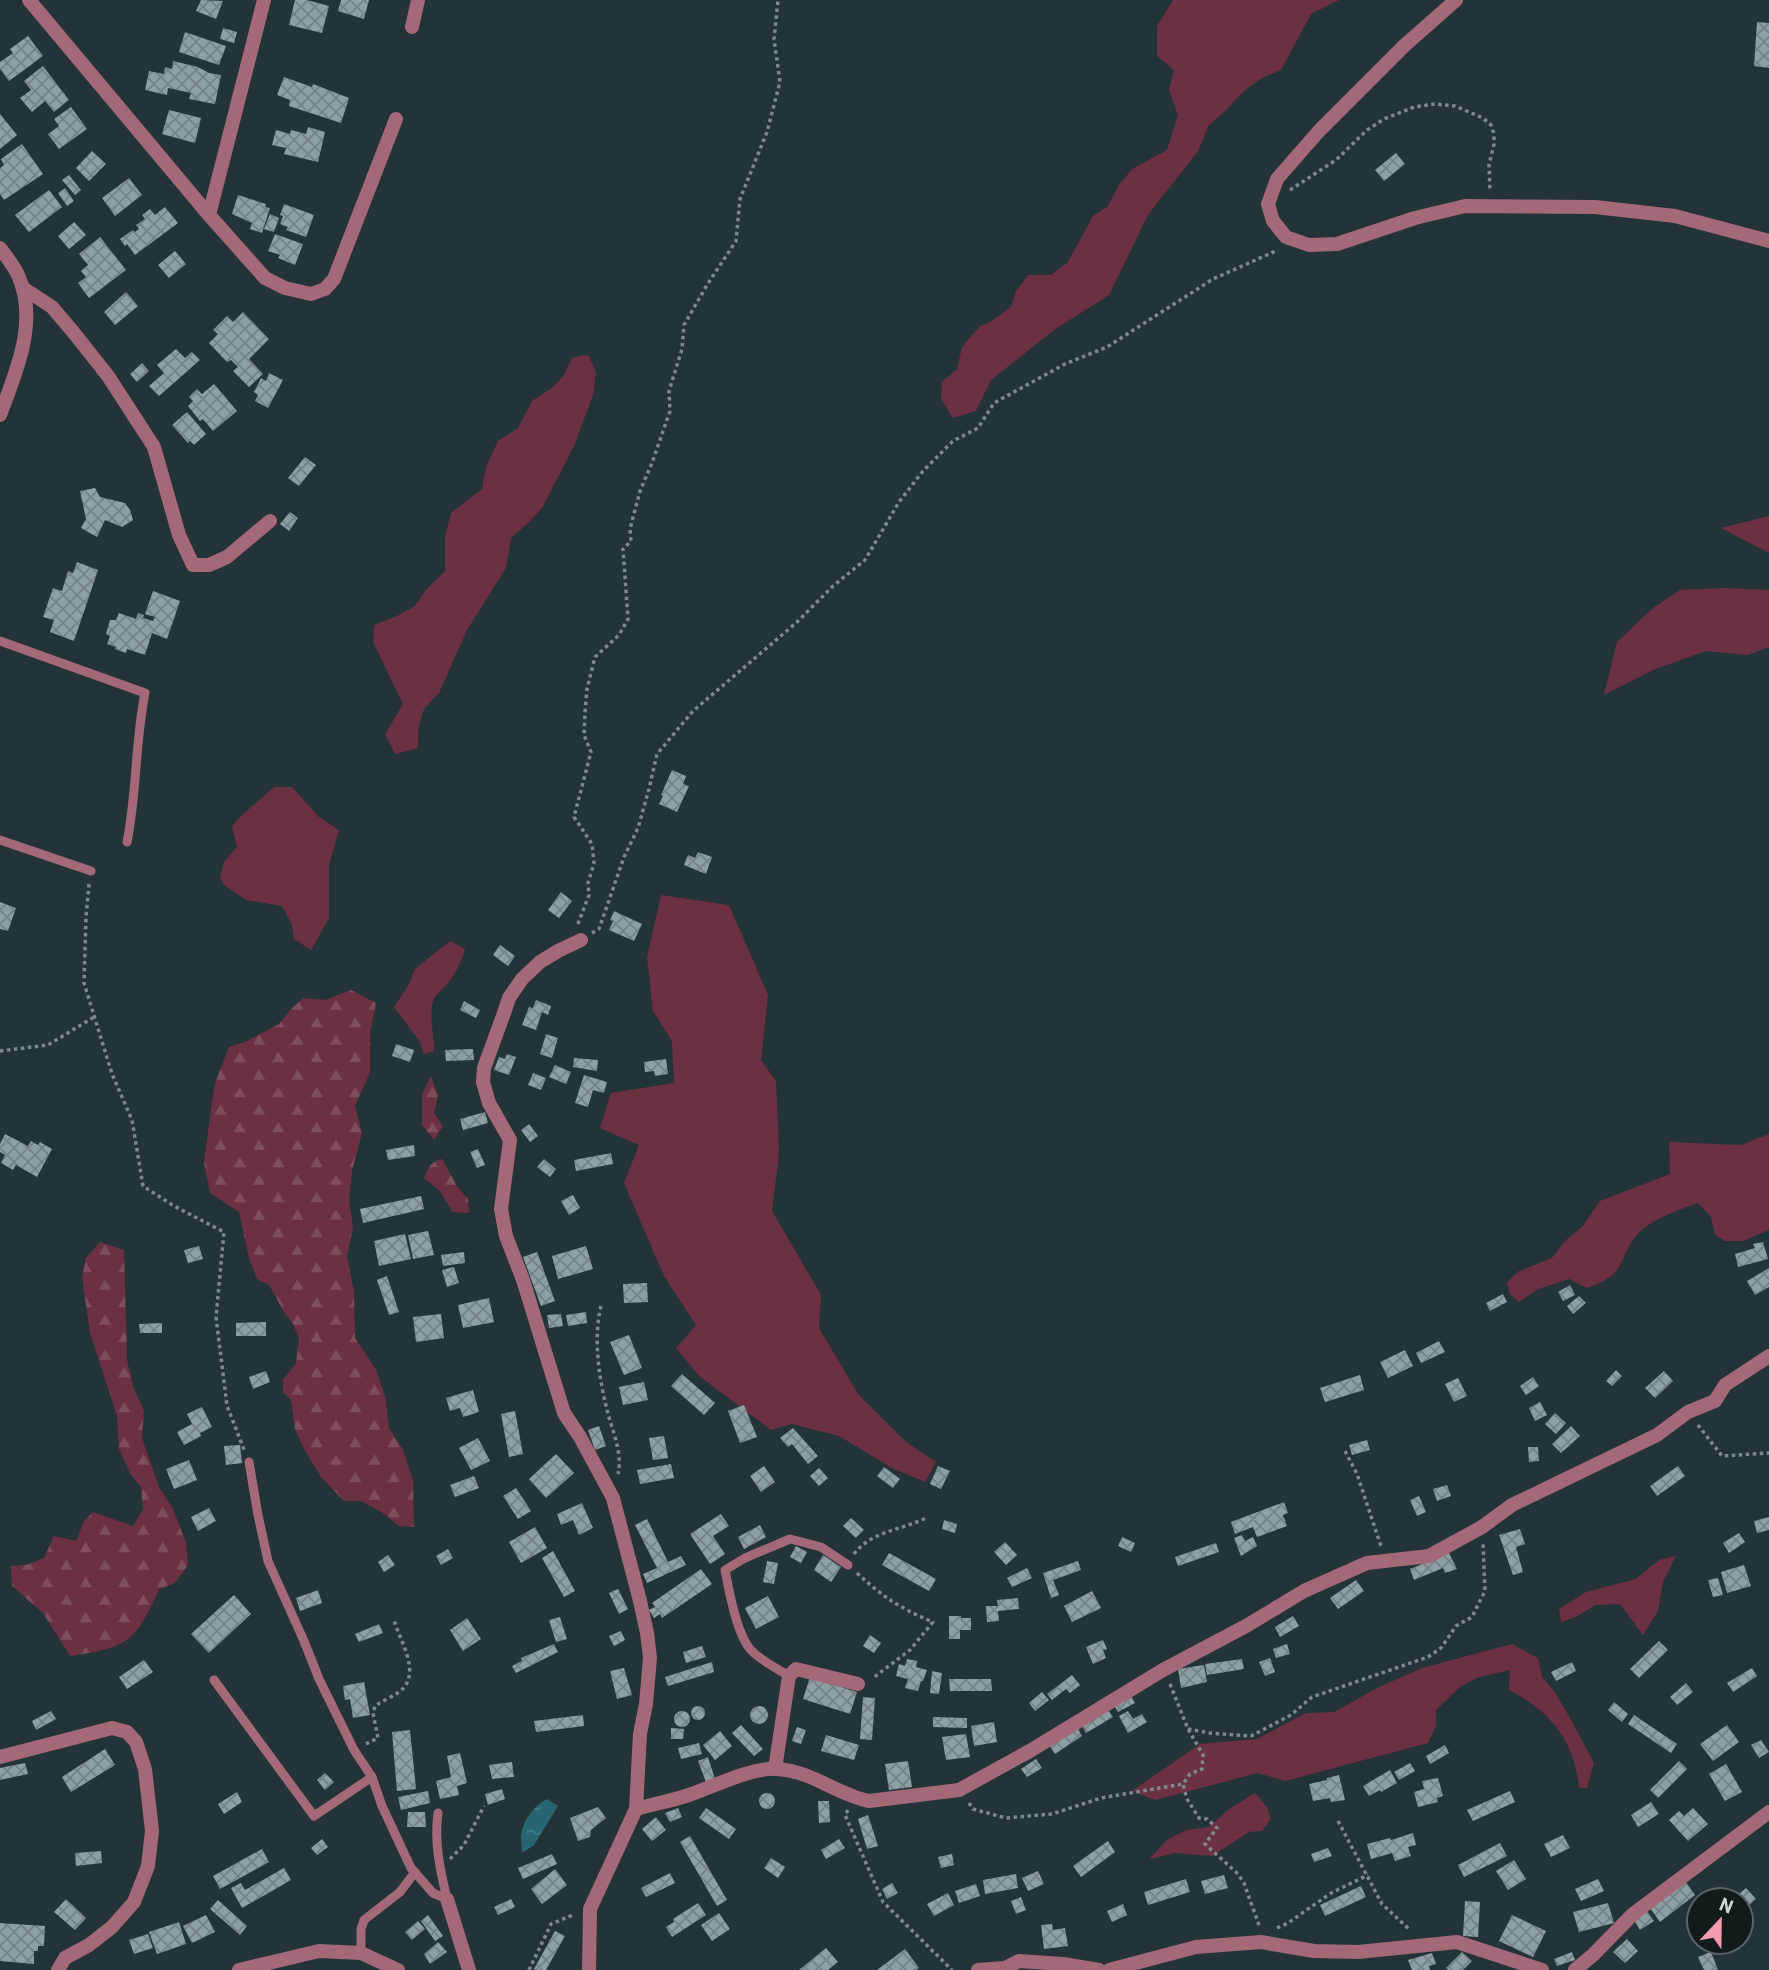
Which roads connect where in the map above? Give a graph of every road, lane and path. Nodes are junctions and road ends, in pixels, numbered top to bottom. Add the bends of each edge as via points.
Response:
1 (29, 0) edge
2 (264, 0) edge
3 (418, 0) edge
4 (778, 0) edge
5 (1456, 0) edge
6 (412, 27) dead end
7 (396, 119) dead end
8 (1291, 190) dead end
9 (1494, 206) junction
10 (209, 215) junction
11 (1286, 237) junction
12 (1769, 241) edge
13 (0, 248) edge
14 (23, 288) junction
15 (0, 415) edge
16 (270, 521) dead end
17 (0, 641) edge
18 (0, 840) edge
19 (127, 842) dead end
20 (90, 872) joint
21 (581, 940) junction
22 (94, 1017) junction
23 (0, 1051) edge
24 (601, 1306) dead end
25 (1769, 1356) edge
26 (1688, 1412) junction
27 (1345, 1451) dead end
28 (1769, 1453) edge
29 (249, 1462) joint
30 (610, 1492) junction
31 (926, 1518) dead end
32 (1482, 1527) junction
33 (1388, 1560) junction
34 (848, 1565) junction
35 (394, 1620) dead end
36 (1163, 1670) junction
37 (789, 1676) junction
38 (214, 1680) dead end
39 (858, 1684) joint
40 (1188, 1729) junction
41 (354, 1750) junction
42 (0, 1757) edge
43 (775, 1769) junction
44 (372, 1777) junction
45 (1182, 1784) junction
46 (959, 1790) junction
47 (855, 1798) junction
48 (484, 1806) dead end
49 (636, 1809) junction
50 (1769, 1812) edge
51 (438, 1813) dead end
52 (1338, 1821) dead end
53 (439, 1865) junction
54 (415, 1872) junction
55 (1368, 1875) junction
56 (447, 1899) junction
57 (590, 1909) junction
58 (1270, 1930) dead end
59 (1262, 1934) dead end
60 (1433, 1943) junction
61 (361, 1954) junction
62 (58, 1970) edge
63 (239, 1970) edge
64 (398, 1970) edge
65 (468, 1970) edge
66 (529, 1970) edge
67 (589, 1970) edge
68 (952, 1970) edge
69 (978, 1970) edge
70 (1099, 1970) edge
71 (1108, 1970) edge
72 (1542, 1970) edge
73 (1575, 1970) edge

1 - 10 street
2 - 10 street
3 - 6 street
4 - 21 path via 774,39 780,82 767,132 740,199 736,241 684,325 669,391 670,411 640,491 631,541 623,550 628,619 619,635 595,657 587,689 584,735 591,752 574,817 592,844 594,863 578,924
5 - 11 street via 1405,45 1277,179 1268,204
7 - 10 street via 334,279 325,289 311,294 265,278
8 - 9 path via 1384,119 1435,103 1483,118 1491,125 1494,144 1489,185
9 - 11 street via 1444,210 1337,244 1309,245
9 - 12 street via 1595,206 1675,216
11 - 21 path via 1278,250 1213,279 1107,346 994,403 978,428 953,441 899,502 865,560 693,711 657,754 638,828 599,929
13 - 14 street
14 - 15 street via 26,330
14 - 16 street via 52,307 74,333 154,447 179,535 193,565 209,565 227,557
17 - 19 lane via 145,693
18 - 20 lane
20 - 22 path via 83,983
21 - 30 street via 540,962 522,979 509,998 483,1082 510,1140 501,1209 506,1236 564,1413
22 - 23 path via 48,1045
22 - 29 path via 132,1120 143,1186 224,1232 217,1330 227,1406
24 - 30 path via 596,1350 620,1463
25 - 26 street via 1725,1385 1715,1401
26 - 28 path via 1722,1456
26 - 32 street via 1657,1435 1512,1505
27 - 33 path
29 - 41 lane via 268,1561
30 - 49 street via 640,1601 650,1658
31 - 34 path via 876,1536 856,1551
32 - 33 street via 1429,1556
32 - 40 path via 1485,1591 1472,1617 1455,1626 1441,1648 1428,1657 1312,1697 1291,1715 1251,1735
33 - 36 street via 1367,1563 1304,1591
34 - 37 lane via 821,1547 790,1539 726,1570 734,1611 751,1651
34 - 39 path via 883,1596 933,1622 910,1650 876,1677
35 - 41 path via 407,1651 407,1682 400,1692 375,1706 378,1738
36 - 40 path
36 - 46 street
37 - 39 street via 796,1669
37 - 43 street
38 - 44 lane via 314,1816
40 - 45 path via 1203,1755 1202,1769
41 - 44 lane
42 - 62 street via 113,1728 127,1732 136,1742 145,1769 152,1831 148,1866 134,1902 112,1927 65,1958
43 - 47 street via 802,1774
43 - 49 street
44 - 54 lane
45 - 46 path via 1101,1798 1052,1814 1006,1818 973,1809
45 - 59 path via 1199,1818 1217,1828 1205,1844 1244,1883
46 - 47 street via 869,1801
47 - 68 path via 845,1815 883,1902
48 - 53 path via 464,1844
49 - 57 street
50 - 73 street via 1633,1914
51 - 53 lane
52 - 55 path
53 - 56 lane
54 - 56 lane via 433,1893
54 - 61 lane via 400,1892 363,1920
55 - 58 path
55 - 60 path via 1382,1904 1406,1928
56 - 65 street
57 - 66 path via 551,1924
57 - 67 street
60 - 71 street via 1358,1952 1314,1951 1261,1942 1196,1947
60 - 72 street via 1457,1942
61 - 63 street via 319,1951
61 - 64 street
69 - 70 street via 1005,1968 1019,1961

